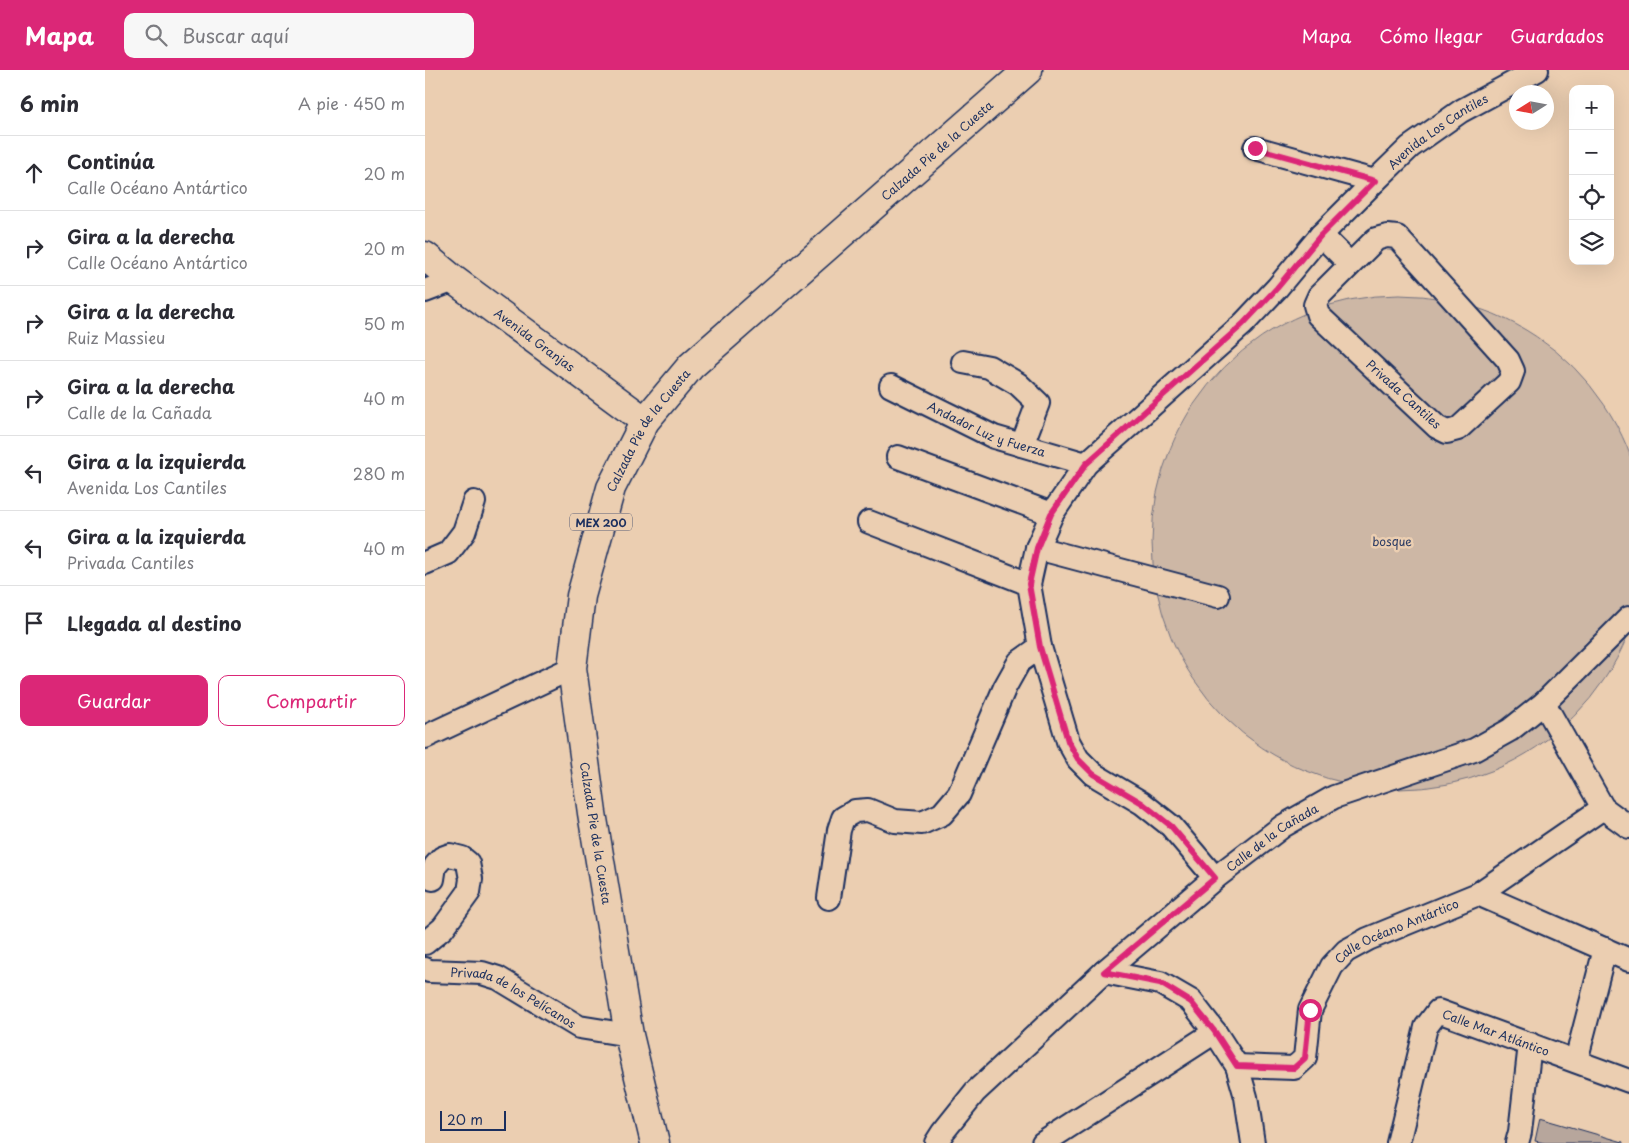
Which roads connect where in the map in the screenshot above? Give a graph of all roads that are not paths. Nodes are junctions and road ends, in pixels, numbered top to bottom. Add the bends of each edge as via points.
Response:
1 (1028, 70) edge
2 (1537, 70) edge
3 (1255, 148) dead end
4 (1375, 181) junction
5 (1321, 235) junction
6 (1349, 264) junction
7 (435, 267) edge
8 (425, 292) edge
9 (963, 362) dead end
10 (891, 386) dead end
11 (645, 421) junction
12 (1022, 445) junction
13 (898, 457) dead end
14 (1086, 464) junction
15 (474, 502) dead end
16 (1051, 514) junction
17 (869, 522) dead end
18 (1037, 548) junction
19 (425, 563) edge
20 (1029, 584) junction
21 (1218, 596) dead end
22 (1629, 618) edge
23 (1040, 647) junction
24 (572, 668) junction
25 (1544, 703) junction
26 (425, 737) edge
27 (1603, 808) junction
28 (1629, 827) edge
29 (1215, 878) junction
30 (433, 879) dead end
31 (1478, 894) junction
32 (829, 898) dead end
33 (425, 943) edge
34 (1605, 949) junction
35 (1629, 960) edge
36 (425, 969) edge
37 (1104, 972) junction
38 (1215, 1032) junction
39 (629, 1035) junction
40 (1530, 1044) junction
41 (1576, 1060) junction
42 (1237, 1066) junction
43 (1629, 1081) edge
44 (655, 1143) edge
45 (936, 1143) edge
46 (1043, 1143) edge
47 (1253, 1143) edge
48 (1398, 1143) edge
49 (1517, 1143) edge

1 - 11 main road, Calzada Pie de la Cuesta / MEX 200 via 691,366
2 - 4 street, Avenida Los Cantiles via 1461,112 1410,147
3 - 4 street
4 - 5 street, Avenida Los Cantiles
5 - 6 street
5 - 14 street, Avenida Los Cantiles via 1243,324
6 - 6 street, Privada Cantiles via 1376,240 1397,237 1508,360 1513,371 1509,382 1458,429 1447,432 1437,427 1318,315 1315,304 1319,296
7 - 8 street
7 - 11 main road, Avenida Granjas
9 - 12 street via 989,367 1018,384 1038,403
10 - 12 street, Andador Luz y Fuerza via 994,436
11 - 24 main road, Calzada Pie de la Cuesta / MEX 200 via 611,488 581,596
12 - 14 street, Andador Luz y Fuerza
13 - 16 street
14 - 16 street, Avenida Los Cantiles
15 - 19 street via 459,539 447,553
16 - 18 street, Avenida Los Cantiles
17 - 20 street
18 - 20 street, Avenida Los Cantiles
18 - 21 street
20 - 23 street, Avenida Los Cantiles
22 - 25 street, Calle de la Cañada
23 - 29 street, Avenida Los Cantiles via 1068,741 1078,759 1093,774 1142,803 1171,826
23 - 32 street via 1019,662 959,794 942,814 922,822 895,821 868,810 855,811 843,818
24 - 26 street
24 - 39 main road, Calzada Pie de la Cuesta / MEX 200 via 590,805
25 - 27 street
25 - 29 street, Calle de la Cañada via 1510,730 1474,750 1334,797 1283,826
27 - 28 street
27 - 31 street, Calle Océano Antártico
29 - 37 street, Calle de la Cañada
30 - 33 street via 435,866 441,858 450,855 468,863 469,892 443,928
31 - 34 street
31 - 42 street, Calle Océano Antártico via 1346,951 1332,966 1310,1010 1305,1058 1294,1068
34 - 35 street
34 - 41 street
36 - 39 street, Privada de los Pelícanos via 482,973 498,978 579,1027
37 - 38 street via 1160,983 1191,1002
37 - 45 street, Calle de la Cañada via 975,1092
38 - 42 street
38 - 46 street
39 - 44 main road, Calzada Pie de la Cuesta / MEX 200
40 - 41 street, Calle Mar Atlántico
40 - 48 street, Calle Mar Atlántico via 1438,1011 1426,1028
40 - 49 street
41 - 43 street, Calle Mar Atlántico
42 - 47 street via 1246,1097

